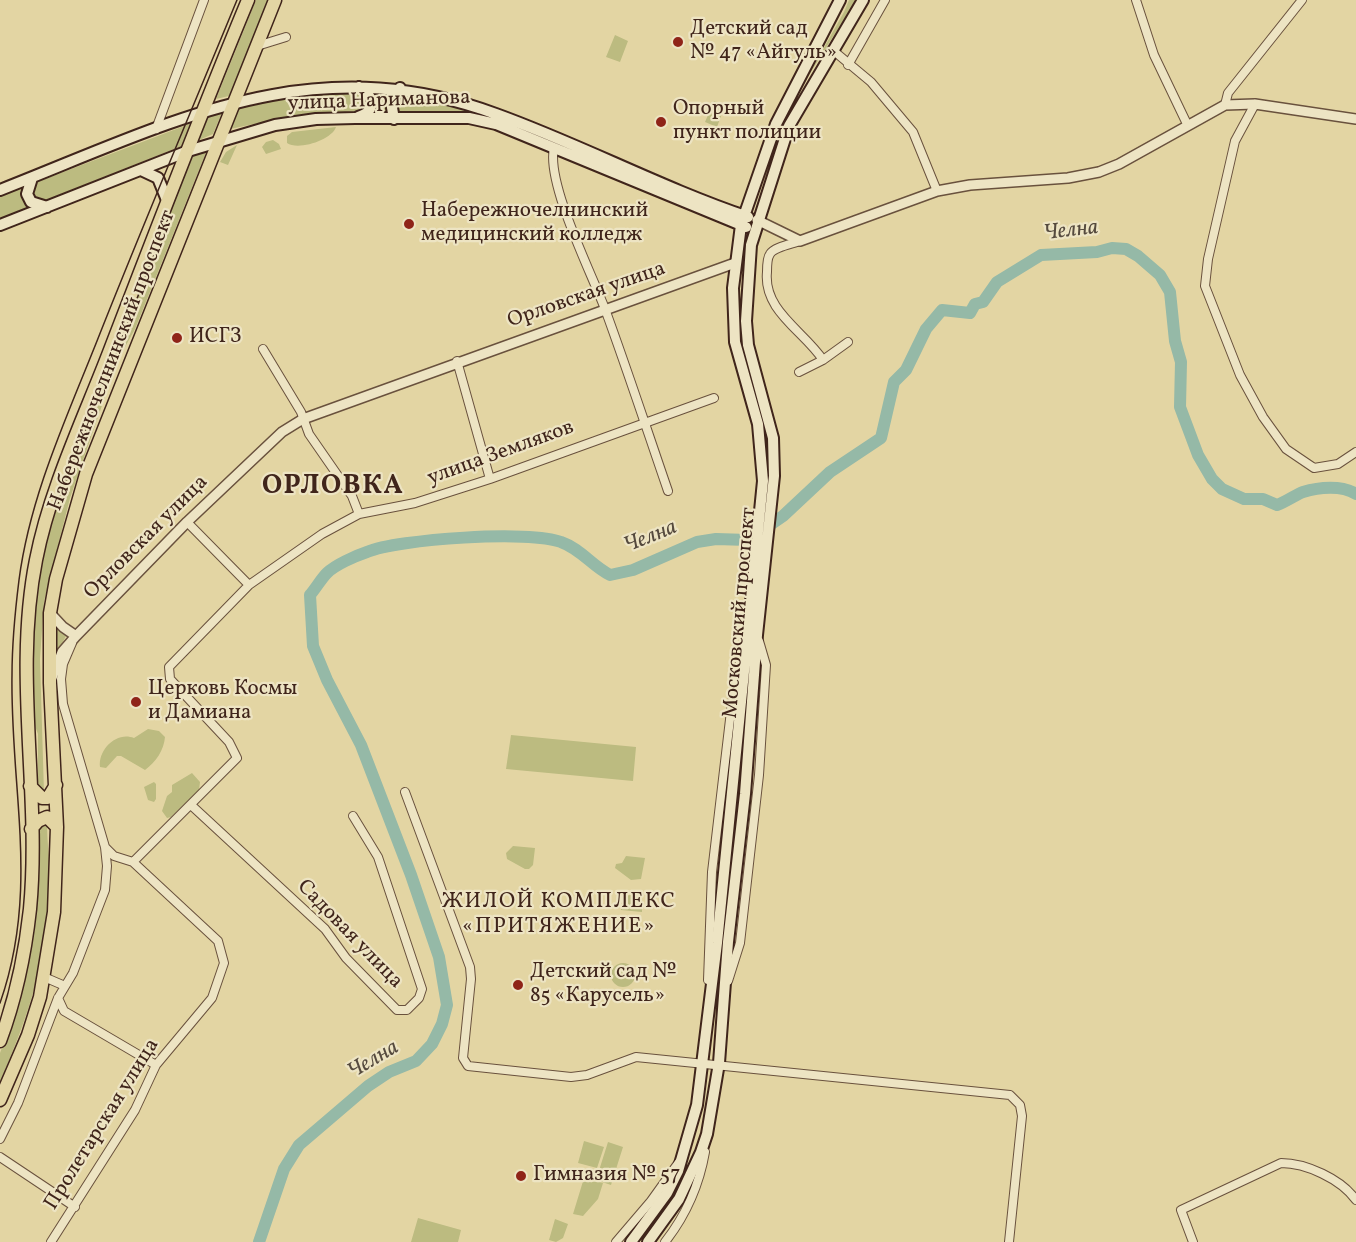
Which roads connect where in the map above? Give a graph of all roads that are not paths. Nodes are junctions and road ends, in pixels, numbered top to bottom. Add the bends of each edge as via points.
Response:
1 (204, 0) edge
2 (248, 0) edge
3 (275, 0) edge
4 (863, 0) edge
5 (885, 0) edge
6 (1136, 0) edge
7 (1299, 2) edge
8 (838, 3) edge
9 (286, 37) dead end
10 (257, 46) junction
11 (835, 52) junction
12 (848, 65) junction
13 (244, 77) junction
14 (359, 87) junction
15 (400, 88) junction
16 (264, 95) junction
17 (235, 102) junction
18 (1255, 104) junction
19 (1225, 105) junction
20 (204, 111) junction
21 (355, 118) junction
22 (394, 119) junction
23 (1356, 119) edge
24 (1187, 124) junction
25 (156, 129) junction
26 (220, 140) junction
27 (554, 148) junction
28 (188, 151) junction
29 (141, 170) junction
30 (32, 178) junction
31 (0, 190) edge
32 (937, 191) junction
33 (167, 200) junction
34 (47, 207) junction
35 (742, 220) junction
36 (0, 225) edge
37 (756, 225) junction
38 (800, 241) junction
39 (735, 263) junction
40 (605, 309) junction
41 (848, 342) dead end
42 (263, 349) dead end
43 (823, 360) junction
44 (457, 361) junction
45 (102, 370) junction
46 (799, 372) dead end
47 (123, 378) junction
48 (714, 398) dead end
49 (303, 418) junction
50 (644, 421) junction
51 (1356, 452) edge
52 (490, 479) junction
53 (668, 491) dead end
54 (359, 514) junction
55 (187, 522) junction
56 (760, 571) junction
57 (249, 585) junction
58 (50, 613) junction
59 (752, 636) junction
60 (75, 637) junction
61 (50, 683) junction
62 (56, 784) junction
63 (30, 786) junction
64 (405, 792) dead end
65 (190, 805) junction
66 (353, 816) dead end
67 (57, 827) junction
68 (31, 829) junction
69 (105, 847) junction
70 (133, 862) junction
71 (44, 977) junction
72 (65, 986) junction
73 (58, 998) junction
74 (0, 1041) edge
75 (702, 1064) junction
76 (156, 1065) junction
77 (718, 1066) junction
78 (0, 1100) edge
79 (707, 1134) junction
80 (0, 1139) edge
81 (683, 1156) junction
82 (0, 1157) edge
83 (1356, 1200) edge
84 (75, 1207) junction
85 (51, 1242) edge
86 (616, 1242) edge
87 (631, 1242) edge
88 (648, 1242) edge
89 (665, 1242) edge
90 (1008, 1242) edge
91 (1193, 1242) edge

1 - 25 street
2 - 20 main road, Набережночелнинский проспект
3 - 10 main road, Набережночелнинский проспект
4 - 11 main road, Московский проспект
5 - 12 street
6 - 24 street via 1154,55
7 - 19 street via 1228,93
8 - 35 main road, Московский проспект via 776,124
9 - 10 street
10 - 13 main road, Набережночелнинский проспект
11 - 12 street
11 - 37 main road, Московский проспект via 789,126
12 - 32 street via 872,82 913,132
13 - 16 main road via 253,90
13 - 17 main road, Набережночелнинский проспект
14 - 15 main road, улица Нариманова
14 - 16 main road, улица Нариманова via 308,88
14 - 21 main road via 372,99 372,108
15 - 22 main road via 391,102
15 - 35 main road, улица Нариманова via 496,114
16 - 17 main road, улица Нариманова
17 - 20 main road, улица Нариманова
17 - 26 main road, Набережночелнинский проспект
18 - 19 street
18 - 23 street
18 - 51 street via 1235,141 1205,286 1240,375 1286,449 1314,468 1338,464
19 - 24 street
20 - 25 main road, улица Нариманова
20 - 28 main road, Набережночелнинский проспект
21 - 22 main road, улица Нариманова
21 - 26 main road, улица Нариманова via 275,125
22 - 27 main road, улица Нариманова via 479,119
24 - 32 street via 1099,172
25 - 30 main road, улица Нариманова
26 - 28 main road, улица Нариманова
26 - 47 main road, Набережночелнинский проспект
27 - 35 main road, улица Нариманова
27 - 40 street via 553,164 562,200
28 - 29 main road, улица Нариманова
28 - 33 main road, Набережночелнинский проспект
29 - 33 main road via 158,178
29 - 34 main road, улица Нариманова
30 - 31 main road, улица Нариманова
30 - 34 main road via 27,194 31,202
32 - 38 street
33 - 45 main road, Набережночелнинский проспект
34 - 36 main road, улица Нариманова
35 - 37 main road
35 - 39 main road, Московский проспект
37 - 38 street
37 - 56 main road, Московский проспект via 746,280 746,321 748,345 773,438 774,476
38 - 43 street via 768,255 766,281 780,315 813,344
39 - 40 street, Орловская улица
39 - 56 main road, Московский проспект via 735,342 758,424 763,481
40 - 44 street, Орловская улица
40 - 50 street
41 - 43 street
42 - 49 street
43 - 46 street
44 - 49 street, Орловская улица
44 - 52 street
45 - 47 main road via 111,358 121,359
45 - 63 main road, Набережночелнинский проспект via 63,471 36,560 27,648
47 - 58 main road, Набережночелнинский проспект via 86,474
48 - 50 street, улица Земляков
49 - 54 street via 309,434 352,496
49 - 55 street, Орловская улица via 282,432
50 - 52 street, улица Земляков
50 - 53 street
52 - 54 street, улица Земляков via 415,503
54 - 57 street, улица Земляков via 322,534
55 - 57 street
55 - 60 street, Орловская улица
56 - 59 main road, Московский проспект
57 - 65 street, улица Земляков via 169,667 170,679 230,742 237,758
58 - 60 street
58 - 61 main road, Набережночелнинский проспект
59 - 75 main road, Московский проспект
59 - 77 main road, Московский проспект via 745,794
60 - 61 street via 62,652
60 - 69 street, Орловская улица via 63,664 63,704
61 - 62 main road, Набережночелнинский проспект
62 - 63 main road via 48,798 42,798
62 - 67 main road, Набережночелнинский проспект
63 - 68 main road, Набережночелнинский проспект
64 - 75 street via 471,973 463,1058 468,1066 571,1077 634,1058
65 - 66 street, Садовая улица via 325,929 346,958 397,1010 407,1010 422,989 378,857
65 - 70 street
67 - 68 main road via 47,817
67 - 71 main road, Набережночелнинский проспект via 54,912
68 - 74 main road, Набережночелнинский проспект via 30,906 24,954 16,998
69 - 70 street, Пролетарская улица via 114,856
69 - 72 street, Орловская улица via 105,890
70 - 76 street, Пролетарская улица via 219,941 224,955 212,998
71 - 72 street
71 - 78 main road, Набережночелнинский проспект via 28,1035
72 - 73 street, Орловская улица
73 - 76 street via 64,1011
73 - 80 street, Орловская улица
75 - 77 street
75 - 81 main road, Московский проспект via 693,1123
76 - 84 street, Пролетарская улица via 135,1110
77 - 79 main road, Московский проспект
77 - 90 street via 1010,1095 1018,1101 1022,1116
79 - 88 main road, Московский проспект via 679,1199
79 - 89 street via 700,1180 688,1208
81 - 86 street
81 - 87 main road, Московский проспект via 667,1193
82 - 84 street
83 - 91 street via 1341,1183 1294,1163 1281,1163 1182,1210
84 - 85 street, Пролетарская улица

